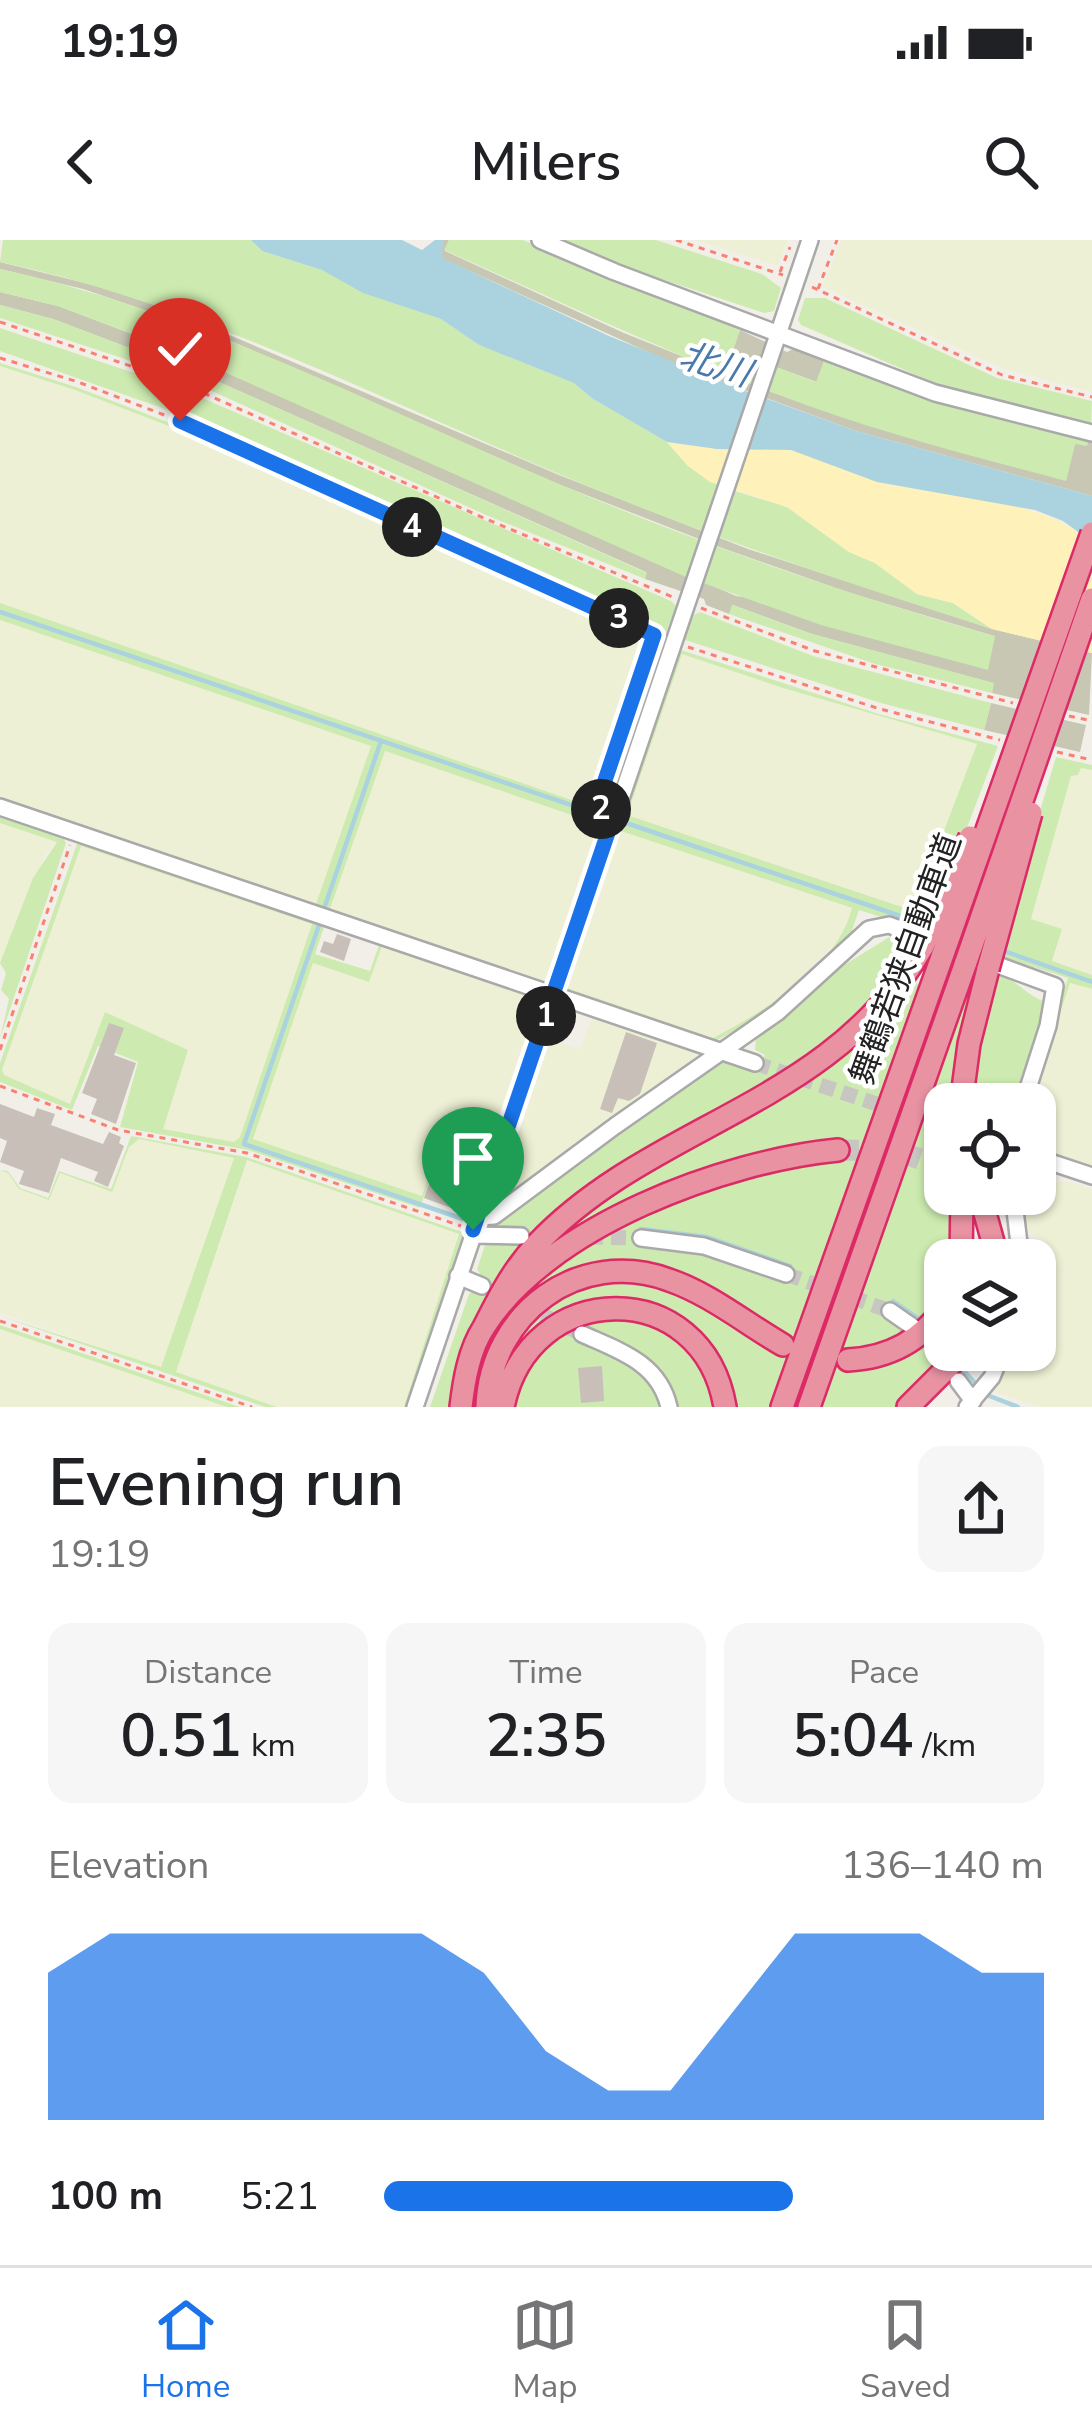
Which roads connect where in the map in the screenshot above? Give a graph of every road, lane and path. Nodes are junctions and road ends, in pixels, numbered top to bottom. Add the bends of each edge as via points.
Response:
1 (541, 240) edge
2 (676, 240) edge
3 (793, 240) edge
4 (810, 240) edge
5 (837, 240) edge
6 (810, 286) dead end
7 (818, 289) junction
8 (0, 322) edge
9 (774, 340) junction
10 (0, 358) edge
11 (1092, 397) edge
12 (1092, 433) edge
13 (1090, 538) edge
14 (1092, 598) edge
15 (687, 599) junction
16 (686, 646) dead end
17 (1024, 706) dead end
18 (1067, 716) dead end
19 (1092, 721) edge
20 (1014, 743) dead end
21 (1052, 752) dead end
22 (1092, 760) edge
23 (0, 807) edge
24 (614, 815) junction
25 (74, 832) junction
26 (933, 950) junction
27 (977, 966) junction
28 (553, 995) junction
29 (0, 1050) edge
30 (722, 1052) junction
31 (755, 1063) tunnel mouth
32 (964, 1083) edge
33 (1030, 1083) edge
34 (0, 1086) edge
35 (838, 1150) tunnel mouth
36 (1056, 1163) edge
37 (1092, 1176) edge
38 (474, 1228) junction
39 (521, 1236) tunnel mouth
40 (641, 1238) tunnel mouth
41 (786, 1274) tunnel mouth
42 (458, 1276) junction
43 (482, 1286) tunnel mouth
44 (890, 1311) tunnel mouth
45 (0, 1321) edge
46 (913, 1327) tunnel mouth
47 (483, 1329) junction
48 (924, 1331) edge
49 (582, 1334) tunnel mouth
50 (783, 1345) dead end
51 (848, 1360) dead end
52 (944, 1371) edge
53 (994, 1371) edge
54 (958, 1381) tunnel mouth
55 (970, 1404) edge
56 (252, 1407) edge
57 (415, 1407) edge
58 (461, 1407) edge
59 (488, 1407) edge
60 (503, 1407) edge
61 (669, 1407) edge
62 (725, 1407) edge
63 (782, 1407) edge
64 (809, 1407) edge
65 (908, 1407) edge

1 - 9 street
2 - 3 path via 782,275
4 - 9 street
5 - 7 path
6 - 7 path
7 - 11 path via 1002,375
8 - 15 path via 182,383
9 - 12 street
9 - 15 street
10 - 24 path via 180,421 657,636 596,807
13 - 26 highway, bridge via 1052,610
14 - 27 highway, bridge
15 - 17 path via 815,651
15 - 24 street
16 - 20 path
18 - 19 path
21 - 22 path
23 - 25 street
24 - 28 street
25 - 28 street
25 - 29 path
26 - 47 highway via 842,1046 562,1221 524,1259
26 - 63 highway, 舞鶴若狭自動車道
27 - 32 highway
27 - 64 highway, 舞鶴若狭自動車道
28 - 30 street
28 - 38 street
30 - 31 street
30 - 33 street via 869,929 889,925 1055,986
30 - 38 street
34 - 38 path via 118,1130 247,1154
35 - 47 highway via 752,1164 649,1201 555,1258
36 - 37 street
38 - 39 street
38 - 42 street
40 - 41 street via 704,1246
42 - 43 street
42 - 57 street
44 - 46 street
45 - 56 path
47 - 58 highway
48 - 51 highway via 903,1347
49 - 61 street via 647,1367
50 - 59 highway via 666,1279 597,1273 545,1294 518,1318 494,1363
52 - 65 highway
53 - 55 street
54 - 55 street
60 - 62 highway via 514,1371 548,1330 574,1315 621,1308 652,1314 690,1337 713,1369

